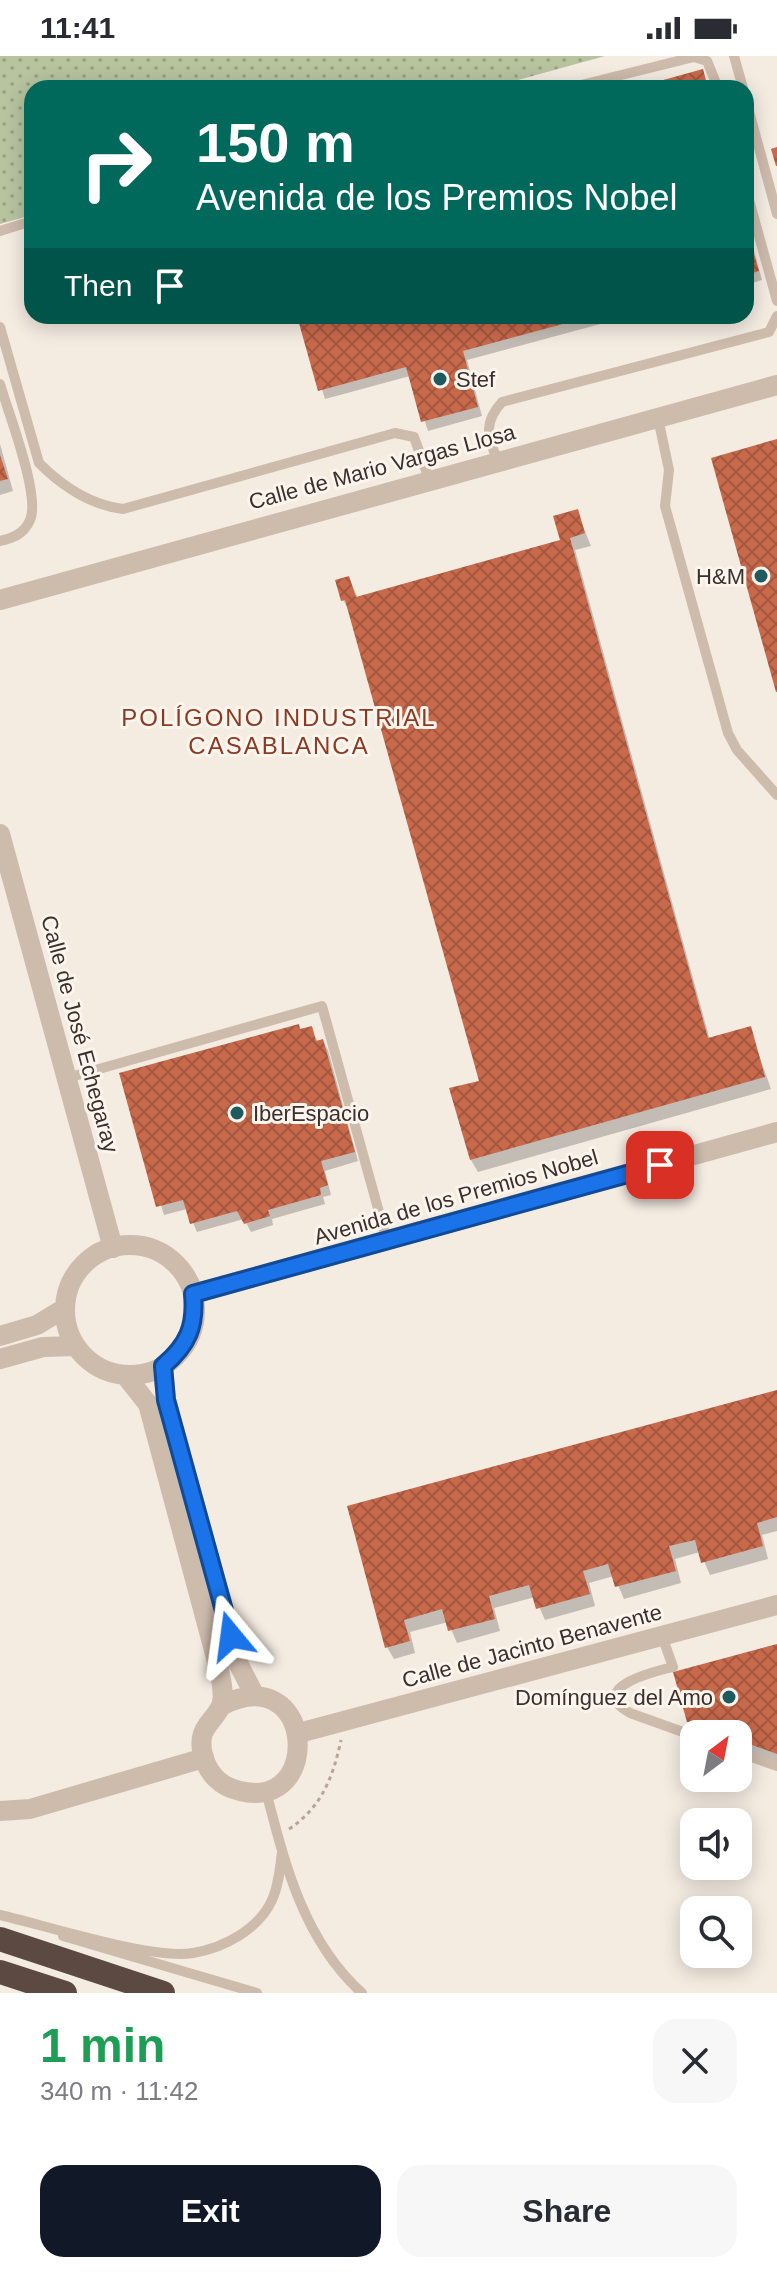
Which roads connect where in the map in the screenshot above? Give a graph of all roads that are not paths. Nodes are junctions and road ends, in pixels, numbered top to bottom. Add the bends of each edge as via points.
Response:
1 (734, 56) edge
2 (601, 80) edge
3 (715, 80) edge
4 (741, 80) edge
5 (754, 129) edge
6 (777, 214) edge
7 (754, 218) edge
8 (24, 224) edge
9 (0, 231) edge
10 (777, 301) edge
11 (777, 316) edge
12 (0, 327) edge
13 (0, 384) edge
14 (777, 385) edge
15 (658, 418) junction
16 (497, 460) junction
17 (429, 479) junction
18 (0, 541) edge
19 (0, 600) edge
20 (777, 795) edge
21 (0, 834) edge
22 (5, 870) edge
23 (67, 1078) junction
24 (777, 1132) edge
25 (387, 1241) junction
26 (113, 1248) junction
27 (193, 1294) junction
28 (65, 1308) junction
29 (0, 1336) edge
30 (75, 1346) junction
31 (0, 1359) edge
32 (163, 1366) junction
33 (125, 1375) junction
34 (777, 1605) edge
35 (662, 1636) junction
36 (255, 1696) junction
37 (221, 1706) junction
38 (680, 1731) edge
39 (299, 1733) junction
40 (752, 1757) edge
41 (204, 1758) junction
42 (777, 1766) edge
43 (266, 1791) junction
44 (0, 1811) edge
45 (282, 1852) junction
46 (0, 1916) edge
47 (0, 1939) edge
48 (0, 1972) edge
49 (65, 1993) edge
50 (163, 1993) edge
51 (257, 1993) edge
52 (362, 1993) edge

1 - 4 lane
2 - 3 lane via 694,57 707,61
5 - 6 lane
7 - 10 lane
8 - 9 lane
11 - 16 lane via 769,332 502,402 489,416 486,431
12 - 17 lane via 39,463 104,507 123,509 395,433 414,437
13 - 18 lane via 32,517 25,530
14 - 15 street, Calle de Mario Vargas Llosa
15 - 16 street, Calle de Mario Vargas Llosa
15 - 20 lane via 669,470 665,506 728,733
16 - 17 street, Calle de Mario Vargas Llosa
17 - 19 street, Calle de Mario Vargas Llosa
21 - 22 street, Calle de José Echegaray
22 - 23 street, Calle de José Echegaray
23 - 25 lane via 322,1006
23 - 26 street, Calle de José Echegaray
24 - 25 street, Avenida de los Premios Nobel
25 - 27 street, Avenida de los Premios Nobel
26 - 27 street via 154,1250 172,1261
26 - 28 street via 93,1256 78,1271
27 - 32 street via 191,1332 181,1351
28 - 29 street via 37,1325
28 - 30 street
30 - 31 street via 43,1347
30 - 33 street via 101,1368
32 - 33 street
32 - 36 street via 166,1400 239,1665
33 - 37 street via 148,1404 219,1669
34 - 35 street, Calle de Jacinto Benavente
35 - 38 lane via 673,1667 631,1677 617,1700 630,1713
35 - 39 street, Calle de Jacinto Benavente
36 - 37 street
36 - 39 street via 281,1706
37 - 41 street via 205,1728
39 - 43 street via 293,1770
40 - 42 lane
41 - 43 street via 214,1778 229,1789
41 - 44 street via 30,1809
43 - 45 lane
45 - 46 lane via 272,1900 258,1920 242,1935 192,1954 150,1951
45 - 52 lane via 318,1942
46 - 51 lane
47 - 50 highway
48 - 49 highway

